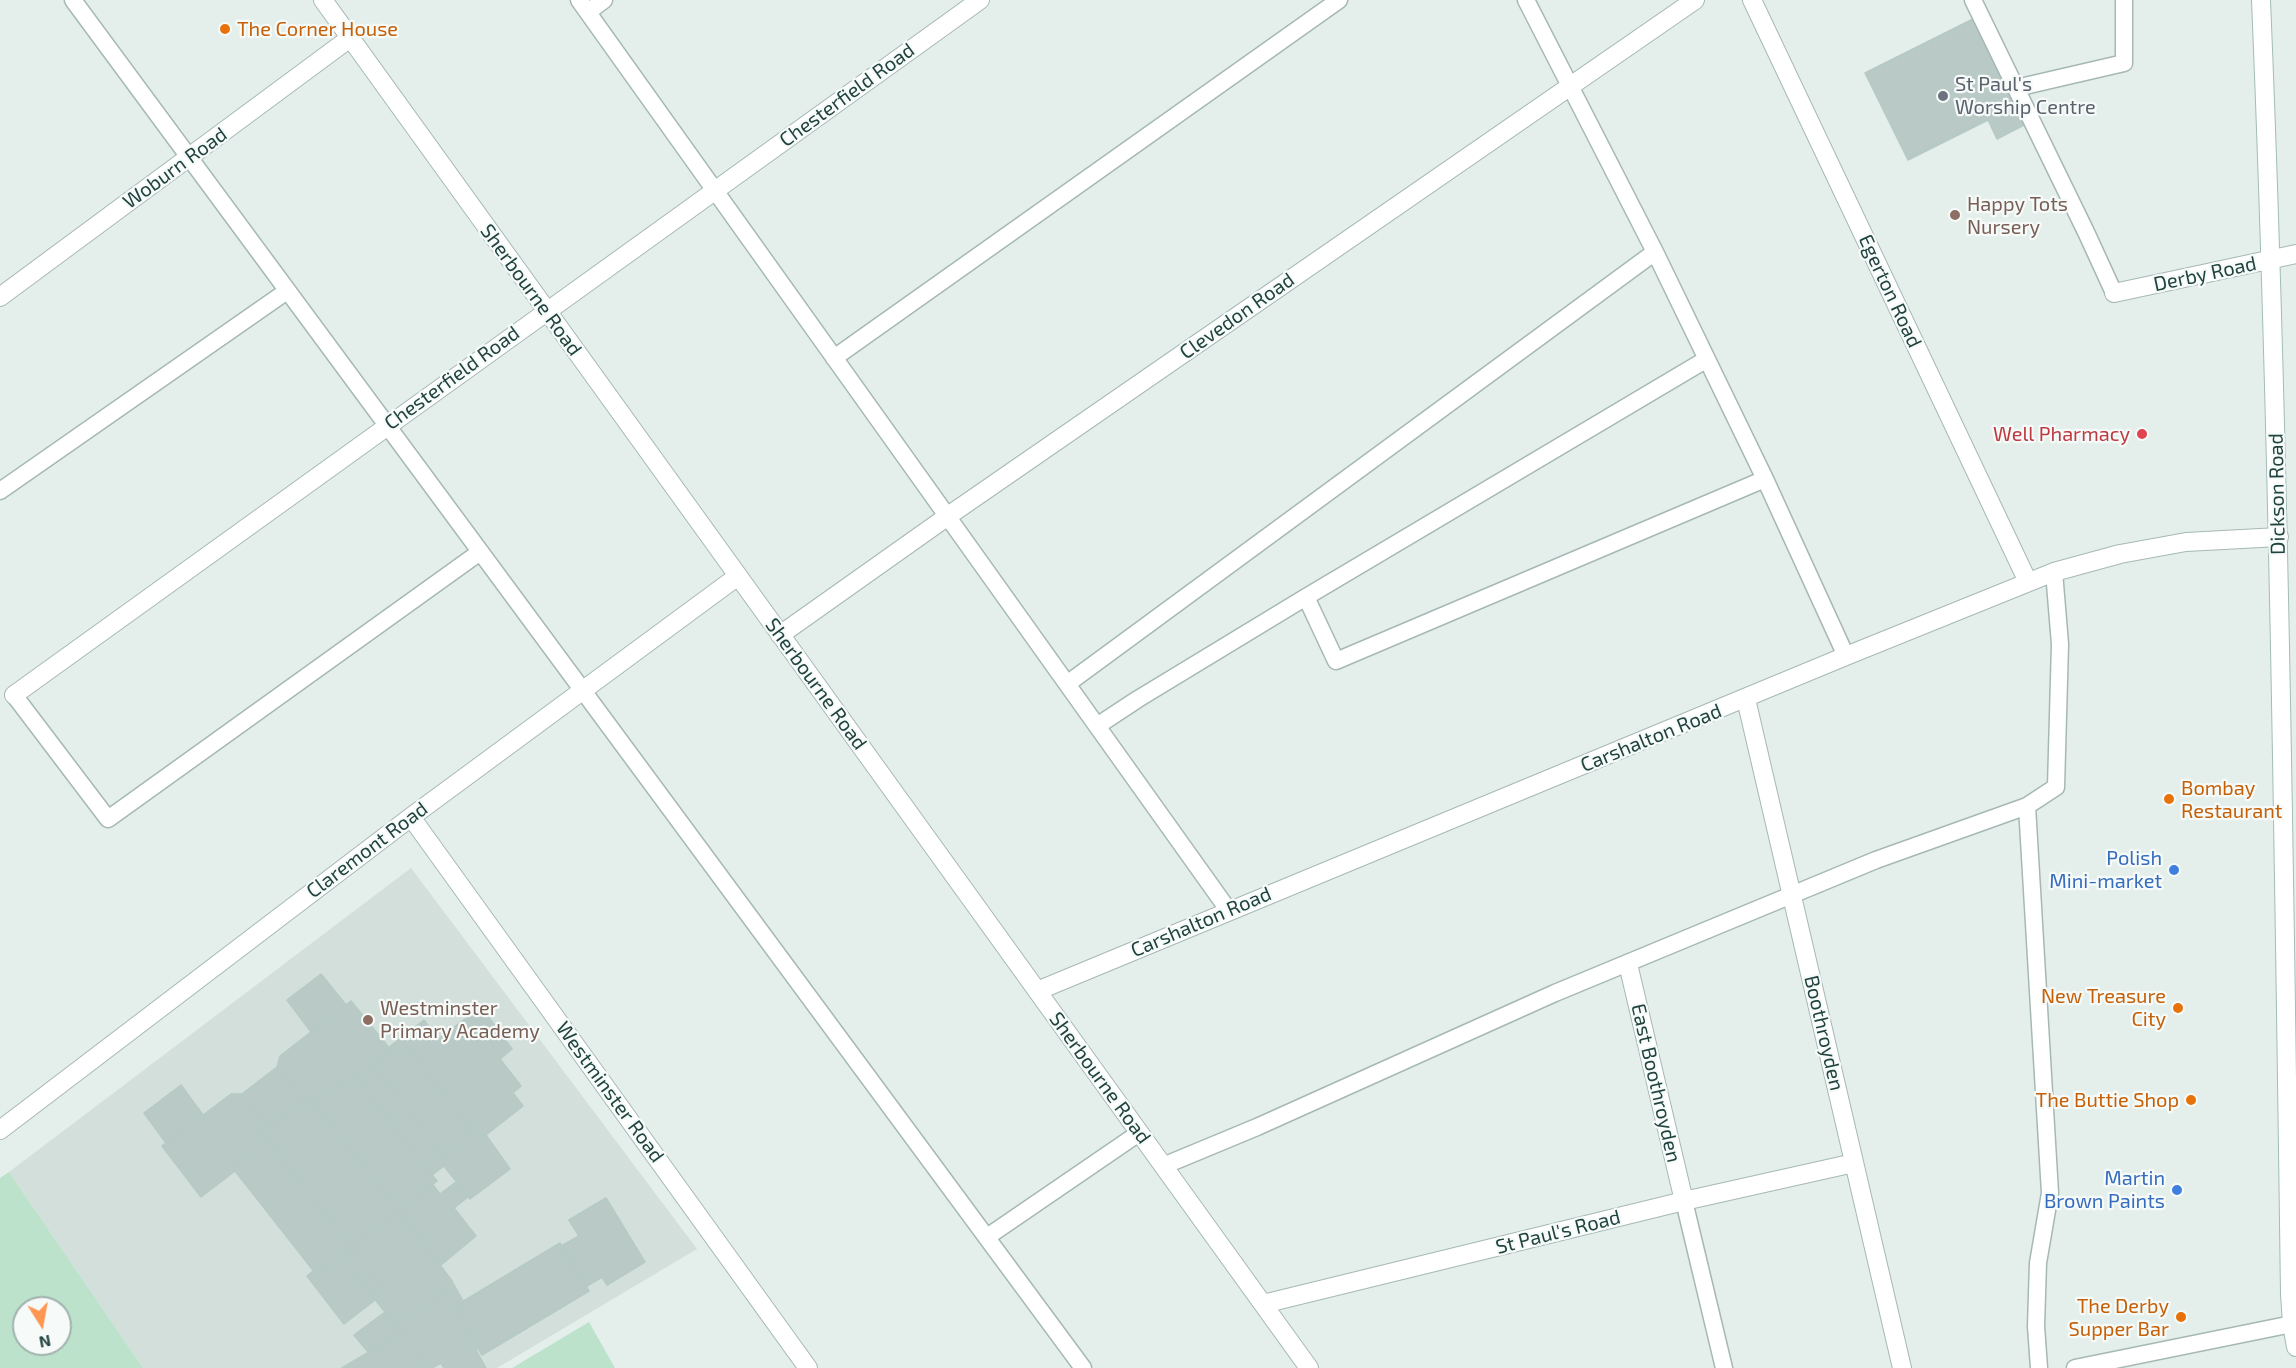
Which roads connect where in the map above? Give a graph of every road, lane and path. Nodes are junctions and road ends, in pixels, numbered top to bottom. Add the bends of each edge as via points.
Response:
1 (73, 0) edge
2 (323, 0) edge
3 (604, 0) edge
4 (980, 0) edge
5 (1340, 0) edge
6 (1526, 0) edge
7 (1695, 0) edge
8 (1752, 0) edge
9 (1973, 0) edge
10 (2124, 0) edge
11 (2261, 0) edge
12 (584, 6) edge
13 (350, 38) junction
14 (1570, 85) junction
15 (2016, 88) junction
16 (189, 158) junction
17 (715, 190) junction
18 (1655, 252) junction
19 (2296, 254) edge
20 (2272, 259) junction
21 (287, 291) junction
22 (2114, 293) joint
23 (0, 297) edge
24 (546, 310) junction
25 (834, 358) junction
26 (1707, 359) junction
27 (387, 426) junction
28 (1766, 478) junction
29 (0, 491) edge
30 (948, 516) junction
31 (2278, 537) junction
32 (480, 552) junction
33 (2054, 572) junction
34 (738, 576) junction
35 (2028, 582) junction
36 (1306, 597) junction
37 (780, 635) junction
38 (1846, 656) junction
39 (1067, 684) junction
40 (582, 692) junction
41 (14, 695) joint
42 (1746, 699) junction
43 (1097, 726) junction
44 (2026, 806) junction
45 (411, 817) junction
46 (1792, 896) junction
47 (1229, 911) junction
48 (1629, 964) junction
49 (1037, 991) junction
50 (0, 1130) edge
51 (1139, 1133) junction
52 (1854, 1163) junction
53 (1163, 1166) junction
54 (1684, 1201) junction
55 (987, 1237) junction
56 (1263, 1304) junction
57 (2292, 1324) junction
58 (2296, 1347) edge
59 (808, 1368) edge
60 (1083, 1368) edge
61 (1309, 1368) edge
62 (1724, 1368) edge
63 (1902, 1368) edge
64 (2039, 1368) edge
65 (2076, 1368) edge

1 - 16 lane
2 - 13 street, Sherbourne Road
3 - 12 lane
4 - 17 street, Chesterfield Road
5 - 25 lane
6 - 14 lane
7 - 14 street, Clevedon Road
8 - 35 street, Egerton Road
9 - 15 lane
10 - 15 lane via 2124,63
11 - 20 street, Dickson Road
12 - 17 lane
13 - 16 street, Woburn Road
13 - 24 street, Sherbourne Road
14 - 18 lane
14 - 30 street, Clevedon Road
15 - 22 lane
16 - 21 lane
16 - 23 street, Woburn Road
17 - 24 street, Chesterfield Road
17 - 25 lane
18 - 26 lane
18 - 39 lane
19 - 20 street, Derby Road
20 - 22 street, Derby Road
20 - 31 street, Dickson Road
21 - 27 lane
21 - 29 lane
24 - 27 street, Chesterfield Road
24 - 34 street, Sherbourne Road
25 - 30 lane
26 - 28 lane
26 - 36 lane
27 - 32 lane
27 - 41 street, Chesterfield Road
28 - 36 lane via 1336,662
28 - 38 lane
30 - 37 street, Clevedon Road
30 - 39 lane
31 - 33 street, Carshalton Road via 2186,542
31 - 57 street, Dickson Road
32 - 40 lane
32 - 41 lane via 108,819
33 - 35 street, Carshalton Road
33 - 44 lane via 2060,644 2056,787
34 - 37 street, Sherbourne Road
34 - 40 street, Claremont Road
35 - 38 street, Carshalton Road
36 - 43 lane
37 - 49 street, Sherbourne Road
38 - 42 street, Carshalton Road
39 - 43 lane
40 - 45 street, Claremont Road
40 - 55 lane
42 - 46 street, Boothroyden
42 - 47 street, Carshalton Road
43 - 47 lane
44 - 46 lane via 1876,860
44 - 64 lane via 2050,1193 2038,1263
45 - 50 street, Claremont Road
45 - 59 street, Westminster Road
46 - 48 lane
46 - 52 street, Boothroyden
47 - 49 street, Carshalton Road
48 - 53 lane
48 - 54 street, East Boothroyden
49 - 51 street, Sherbourne Road
51 - 53 street, Sherbourne Road
51 - 55 lane
52 - 54 street, St Paul's Road
52 - 63 street, Boothroyden
53 - 56 street, Sherbourne Road
54 - 56 street, St Paul's Road
54 - 62 lane
55 - 60 lane
56 - 61 street, Sherbourne Road
57 - 58 street, Dickson Road
57 - 65 lane

